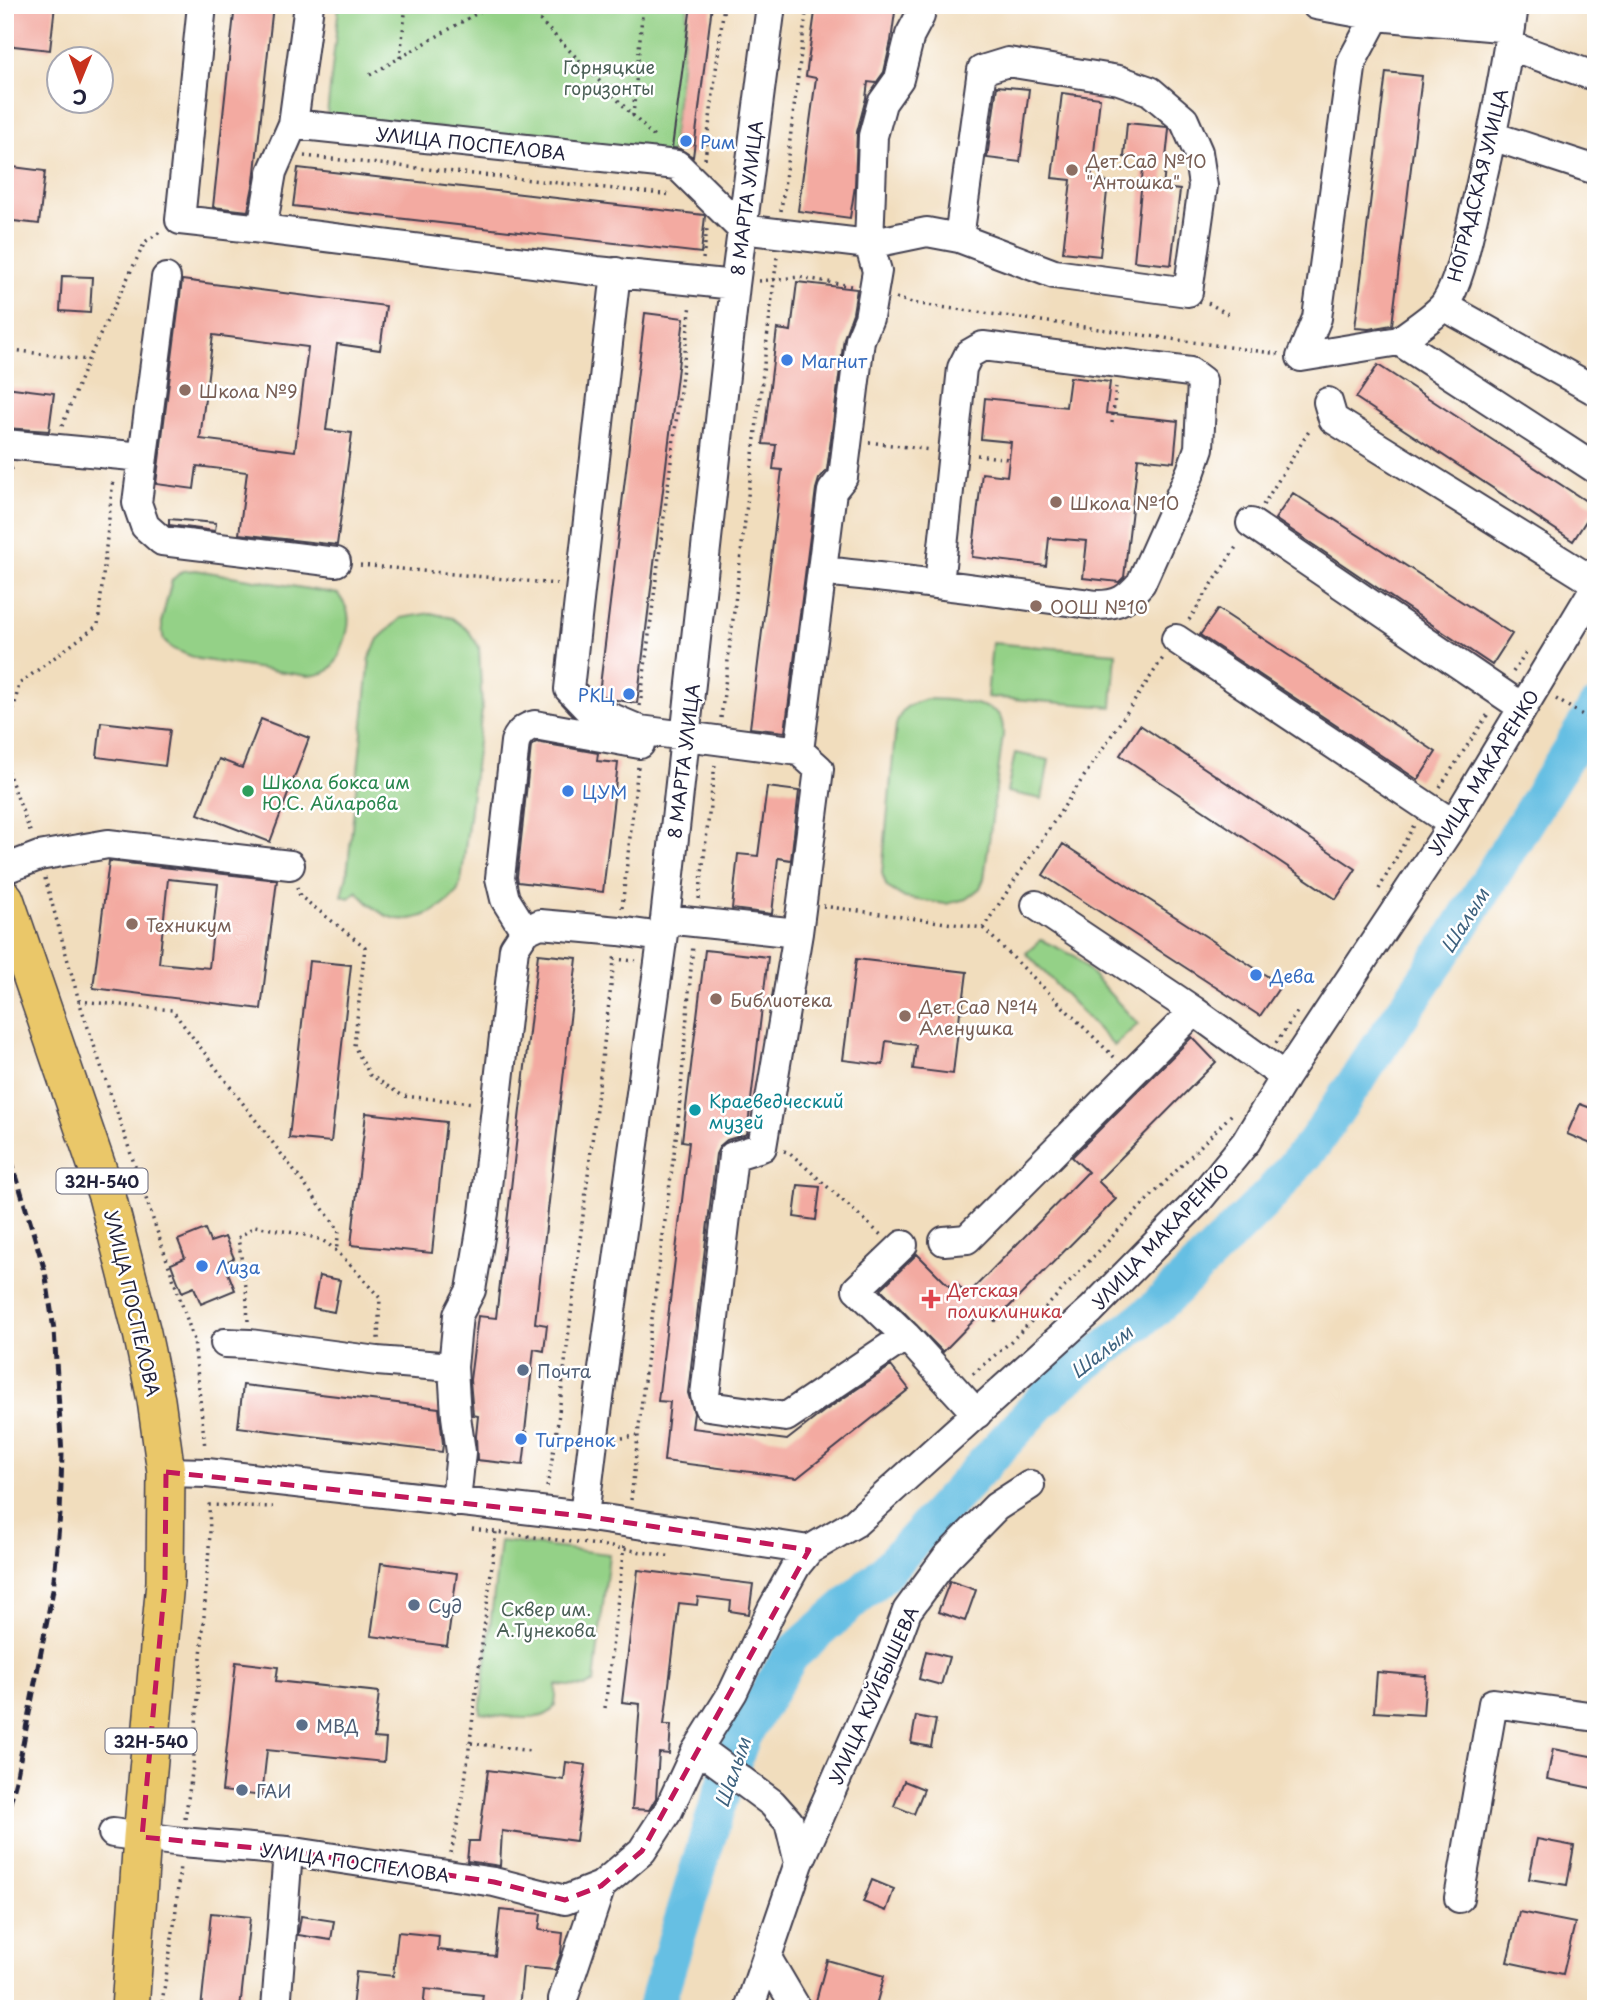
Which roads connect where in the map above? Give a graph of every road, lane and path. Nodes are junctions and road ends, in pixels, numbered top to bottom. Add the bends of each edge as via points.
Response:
1 (202, 5) edge
2 (309, 5) edge
3 (406, 5) edge
4 (491, 5) edge
5 (500, 5) edge
6 (519, 5) edge
7 (525, 5) edge
8 (643, 5) edge
9 (723, 5) edge
10 (771, 5) edge
11 (807, 5) edge
12 (922, 5) edge
13 (1316, 5) edge
14 (1376, 16) junction
15 (1511, 26) edge
16 (400, 58) junction
17 (370, 75) dead end
18 (1596, 77) edge
19 (634, 116) junction
20 (293, 124) junction
21 (1492, 136) junction
22 (662, 145) dead end
23 (280, 153) junction
24 (1596, 170) edge
25 (709, 197) junction
26 (180, 220) junction
27 (262, 229) junction
28 (742, 229) junction
29 (778, 233) junction
30 (959, 238) junction
31 (869, 244) junction
32 (616, 272) junction
33 (166, 278) dead end
34 (696, 279) junction
35 (775, 280) junction
36 (736, 283) junction
37 (874, 290) junction
38 (1444, 306) junction
39 (1399, 341) junction
40 (5, 348) edge
41 (1301, 357) junction
42 (88, 360) junction
43 (1596, 391) edge
44 (1328, 402) joint
45 (5, 444) edge
46 (53, 449) junction
47 (143, 457) junction
48 (1596, 469) edge
49 (113, 479) dead end
50 (1251, 523) junction
51 (336, 562) joint
52 (822, 571) junction
53 (939, 584) junction
54 (1596, 585) edge
55 (580, 586) junction
56 (1176, 639) junction
57 (1533, 642) dead end
58 (1512, 700) junction
59 (1556, 700) dead end
60 (1596, 723) edge
61 (640, 737) junction
62 (687, 738) junction
63 (718, 742) junction
64 (5, 751) edge
65 (799, 751) junction
66 (5, 764) edge
67 (1427, 807) junction
68 (1452, 824) junction
69 (39, 856) junction
70 (290, 865) joint
71 (5, 869) edge
72 (1374, 896) dead end
73 (5, 899) edge
74 (803, 904) junction
75 (1036, 905) dead end
76 (696, 922) junction
77 (663, 928) junction
78 (983, 928) junction
79 (525, 931) junction
80 (619, 931) junction
81 (798, 933) junction
82 (79, 1001) junction
83 (1194, 1011) junction
84 (1298, 1011) dead end
85 (1275, 1070) junction
86 (1131, 1073) junction
87 (1240, 1103) dead end
88 (496, 1105) junction
89 (762, 1147) junction
90 (944, 1241) dead end
91 (901, 1248) joint
92 (336, 1252) junction
93 (906, 1336) junction
94 (237, 1344) joint
95 (377, 1361) junction
96 (453, 1367) junction
97 (955, 1390) junction
98 (977, 1413) junction
99 (166, 1472) junction
100 (207, 1474) junction
101 (1030, 1485) dead end
102 (457, 1502) junction
103 (209, 1504) junction
104 (284, 1507) dead end
105 (542, 1511) junction
106 (584, 1516) junction
107 (466, 1529) dead end
108 (496, 1532) junction
109 (626, 1536) junction
110 (809, 1550) junction
111 (673, 1557) dead end
112 (606, 1707) dead end
113 (1596, 1717) edge
114 (471, 1742) junction
115 (698, 1748) junction
116 (531, 1751) dead end
117 (128, 1835) junction
118 (183, 1842) junction
119 (288, 1851) junction
120 (799, 1863) junction
121 (446, 1875) junction
122 (601, 1886) junction
123 (1459, 1898) dead end
124 (767, 1958) junction
125 (555, 2005) edge
126 (130, 2009) edge
127 (161, 2009) edge
128 (276, 2009) edge
129 (750, 2009) edge
130 (797, 2009) edge

1 - 26 street
2 - 20 street
3 - 16 path
4 - 16 path
5 - 6 path
7 - 19 path
8 - 19 path
9 - 25 path via 705,159
10 - 28 street, 8 МАРТА УЛИЦА
11 - 29 path
12 - 31 street via 899,79 882,103 873,136
13 - 14 street
14 - 15 street
14 - 41 street via 1352,61 1317,317
15 - 18 street
15 - 21 street, НОГРАДСКАЯ УЛИЦА
16 - 17 path
19 - 22 path
20 - 23 street
20 - 25 street, УЛИЦА ПОСПЕЛОВА via 677,165
21 - 24 street
21 - 38 street, НОГРАДСКАЯ УЛИЦА via 1465,252
23 - 25 path
23 - 27 street
25 - 28 street, УЛИЦА ПОСПЕЛОВА
25 - 34 path via 704,256
26 - 27 street
26 - 42 path via 145,242
27 - 32 street
28 - 29 street
28 - 36 street, 8 МАРТА УЛИЦА
29 - 31 street
29 - 35 path
30 - 30 street via 1054,274 1188,292 1203,186 1198,152 1184,120 1150,91 1119,80 1009,62 982,69
30 - 31 street via 927,232
31 - 37 street via 877,271
32 - 34 street
32 - 55 street
33 - 47 street
34 - 36 street
34 - 61 path via 650,621
35 - 36 path
35 - 37 path via 800,277
35 - 63 path
36 - 62 street, 8 МАРТА УЛИЦА
37 - 41 path via 912,303
37 - 52 street via 860,340 843,477 832,491
38 - 39 street, НОГРАДСКАЯ УЛИЦА
38 - 43 street
39 - 41 street
39 - 48 street
40 - 42 path
42 - 46 path
44 - 50 path
44 - 54 street via 1333,419
45 - 46 street
46 - 47 street
47 - 51 street via 137,503 145,526 162,541
49 - 64 path via 98,625 19,684
50 - 56 path
50 - 58 street
51 - 55 path
52 - 53 street
52 - 65 street
53 - 53 street via 1111,605 1129,597 1141,583 1199,448 1202,381 1190,372 983,346 969,354 962,368
54 - 58 street, УЛИЦА МАКАРЕНКО
55 - 61 street via 569,689 586,707
56 - 67 street
56 - 78 path
57 - 58 path
58 - 67 path
58 - 68 street, УЛИЦА МАКАРЕНКО
59 - 60 path
61 - 62 street
61 - 79 street via 535,725 517,735 499,867 505,899
61 - 80 path
62 - 63 street
62 - 77 street, 8 МАРТА УЛИЦА
63 - 65 street
63 - 76 path
65 - 74 street via 819,769
66 - 69 path
67 - 68 street
67 - 72 path
68 - 85 street, УЛИЦА МАКАРЕНКО
69 - 70 street via 108,844
69 - 71 street
69 - 82 path
70 - 88 path via 300,896 365,947 354,1046 370,1075 403,1096
73 - 99 main road, УЛИЦА ПОСПЕЛОВА / 32Н-540 via 107,1196 142,1333
74 - 78 path
74 - 81 street
75 - 83 street
76 - 77 street
76 - 81 street
76 - 109 path via 678,1124
77 - 80 street
77 - 106 street, 8 МАРТА УЛИЦА
78 - 86 path
79 - 80 street via 540,924
79 - 88 street via 513,947
80 - 105 path via 556,1437
81 - 89 street
82 - 92 path via 172,1010 339,1230
82 - 100 path via 194,1340
83 - 85 street
83 - 86 street
84 - 85 path via 1284,1029
85 - 98 street, УЛИЦА МАКАРЕНКО via 1246,1142 1197,1202 1091,1310
86 - 90 street via 967,1239
87 - 97 path via 1050,1303
88 - 96 street via 484,1213 471,1290 458,1315
89 - 91 path via 790,1153
89 - 93 street via 733,1156 705,1395 708,1406 786,1416
91 - 93 street via 857,1289
92 - 94 path via 323,1240 255,1226 238,1238 246,1287
92 - 95 path via 380,1298
93 - 97 street
94 - 95 street
95 - 96 street
96 - 102 street via 461,1452
97 - 98 street
98 - 110 street, УЛИЦА МАКАРЕНКО via 855,1523
99 - 100 street
99 - 117 main road, УЛИЦА ПОСПЕЛОВА / 32Н-540 via 164,1582
100 - 102 street
100 - 103 path
101 - 120 street, УЛИЦА КУЙБЫШЕВА via 979,1524 946,1558 907,1611
102 - 105 street
103 - 104 path
103 - 118 path
105 - 106 street
106 - 109 street
107 - 108 path
108 - 109 path
108 - 114 path
109 - 110 street
109 - 111 path
109 - 112 path
110 - 115 street via 796,1566 733,1692
113 - 123 street via 1493,1703
114 - 116 path
114 - 121 path
115 - 120 street via 753,1787 789,1822
115 - 122 street via 668,1811 642,1851
117 - 118 street, УЛИЦА ПОСПЕЛОВА
117 - 126 main road, УЛИЦА ПОСПЕЛОВА / 32Н-540
118 - 119 street, УЛИЦА ПОСПЕЛОВА
118 - 127 path
119 - 121 street, УЛИЦА ПОСПЕЛОВА
119 - 128 street
120 - 124 street, УЛИЦА КУЙБЫШЕВА
121 - 122 street, УЛИЦА ПОСПЕЛОВА via 565,1900
122 - 125 street
124 - 129 street, УЛИЦА КУЙБЫШЕВА
124 - 130 street

